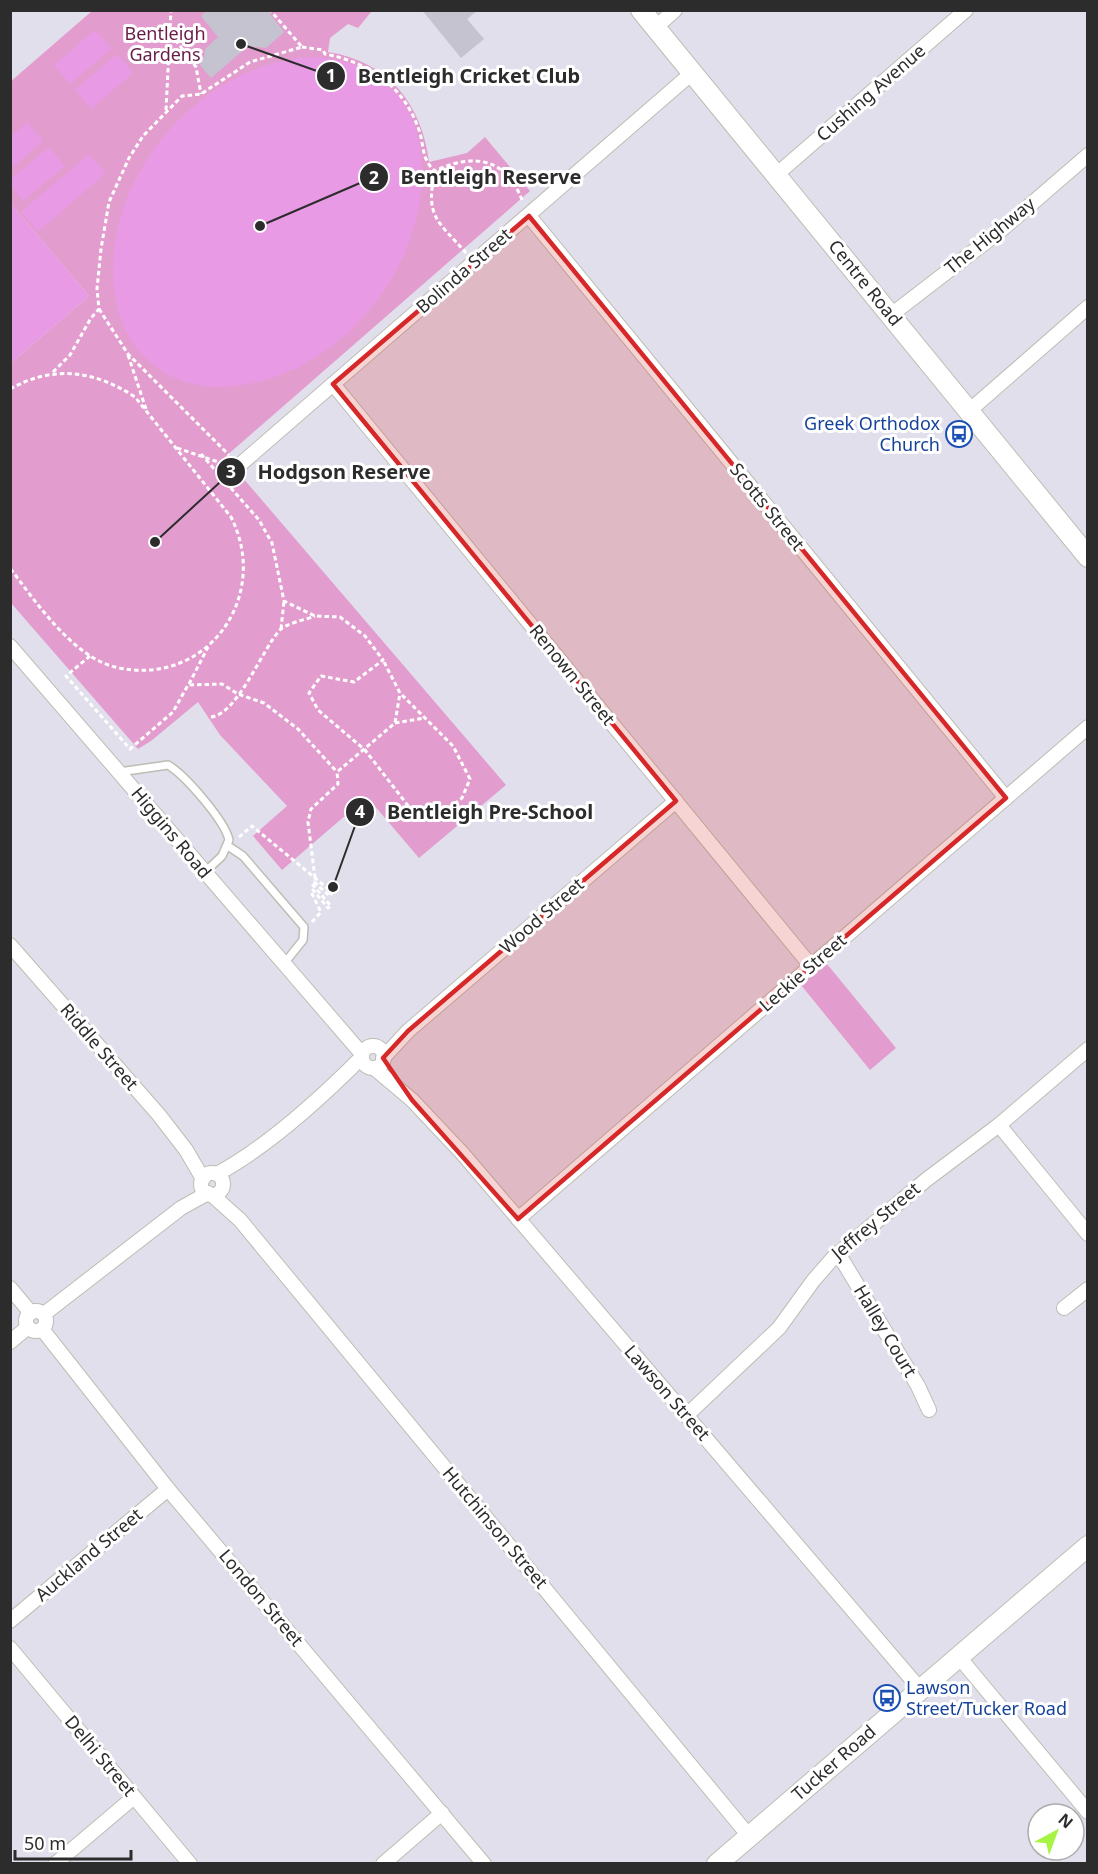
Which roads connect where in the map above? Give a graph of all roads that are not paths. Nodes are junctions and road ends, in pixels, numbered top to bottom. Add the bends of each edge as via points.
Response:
1 (640, 10) edge
2 (675, 10) edge
3 (966, 10) edge
4 (655, 28) junction
5 (692, 73) junction
6 (1088, 154) edge
7 (776, 175) junction
8 (529, 216) junction
9 (1088, 307) edge
10 (891, 315) junction
11 (333, 384) junction
12 (969, 411) junction
13 (236, 469) road end
14 (1088, 557) edge
15 (10, 646) edge
16 (1088, 727) edge
17 (119, 772) junction
18 (1006, 798) junction
19 (676, 801) junction
20 (228, 846) junction
21 (204, 873) junction
22 (10, 945) edge
23 (283, 965) junction
24 (811, 966) junction
25 (1088, 1049) edge
26 (372, 1057) junction
27 (999, 1125) junction
28 (212, 1184) junction
29 (518, 1219) junction
30 (1088, 1234) edge
31 (838, 1253) junction
32 (10, 1288) edge
33 (1088, 1289) edge
34 (1064, 1308) dead end
35 (36, 1321) junction
36 (10, 1342) edge
37 (929, 1410) dead end
38 (687, 1415) junction
39 (168, 1489) junction
40 (1088, 1545) edge
41 (10, 1621) edge
42 (10, 1648) edge
43 (958, 1657) junction
44 (920, 1689) junction
45 (134, 1797) junction
46 (1088, 1812) edge
47 (441, 1813) junction
48 (749, 1836) junction
49 (55, 1863) edge
50 (190, 1863) edge
51 (383, 1863) edge
52 (484, 1863) edge
53 (717, 1863) edge

1 - 4 main road, Centre Road
2 - 4 street
3 - 7 street, Cushing Avenue
4 - 5 main road, Centre Road
5 - 7 main road, Centre Road
5 - 8 street, Bolinda Street
6 - 10 street, The Highway via 1000,231
7 - 10 main road, Centre Road
8 - 11 street, Bolinda Street
8 - 18 street, Scotts Street
9 - 12 street
10 - 12 main road, Centre Road
11 - 13 street, Bolinda Street
11 - 19 street, Renown Street
12 - 14 main road, Centre Road
15 - 17 street, Higgins Road
16 - 18 street, Leckie Street
17 - 20 lane via 161,764 175,769 223,827
17 - 21 street, Higgins Road
18 - 24 street, Leckie Street
19 - 24 street, Renown Street
19 - 26 street, Wood Street via 408,1031
20 - 21 lane
20 - 23 lane via 243,856 304,927 303,940
21 - 23 street, Higgins Road
22 - 28 street, Riddle Street
23 - 26 street, Higgins Road
24 - 29 street, Leckie Street
25 - 27 street, Jeffrey Street
26 - 28 street, Wood Street
26 - 29 street, Lawson Street
27 - 30 street
27 - 31 street, Jeffrey Street
28 - 35 street, Wood Street
28 - 48 street, Hutchinson Street
29 - 38 street, Lawson Street
31 - 37 street, Halley Court
31 - 38 street, Jeffrey Street via 771,1337
32 - 35 street, London Street
33 - 34 street
35 - 36 street, Wood Street
35 - 39 street, London Street
38 - 44 street, Lawson Street
39 - 41 street, Auckland Street
39 - 47 street, London Street
40 - 43 main road, Tucker Road
42 - 45 street, Delhi Street
43 - 44 main road, Tucker Road
43 - 46 street
44 - 48 main road, Tucker Road
45 - 49 street
45 - 50 street, Delhi Street
47 - 51 street
47 - 52 street, London Street
48 - 53 main road, Tucker Road

